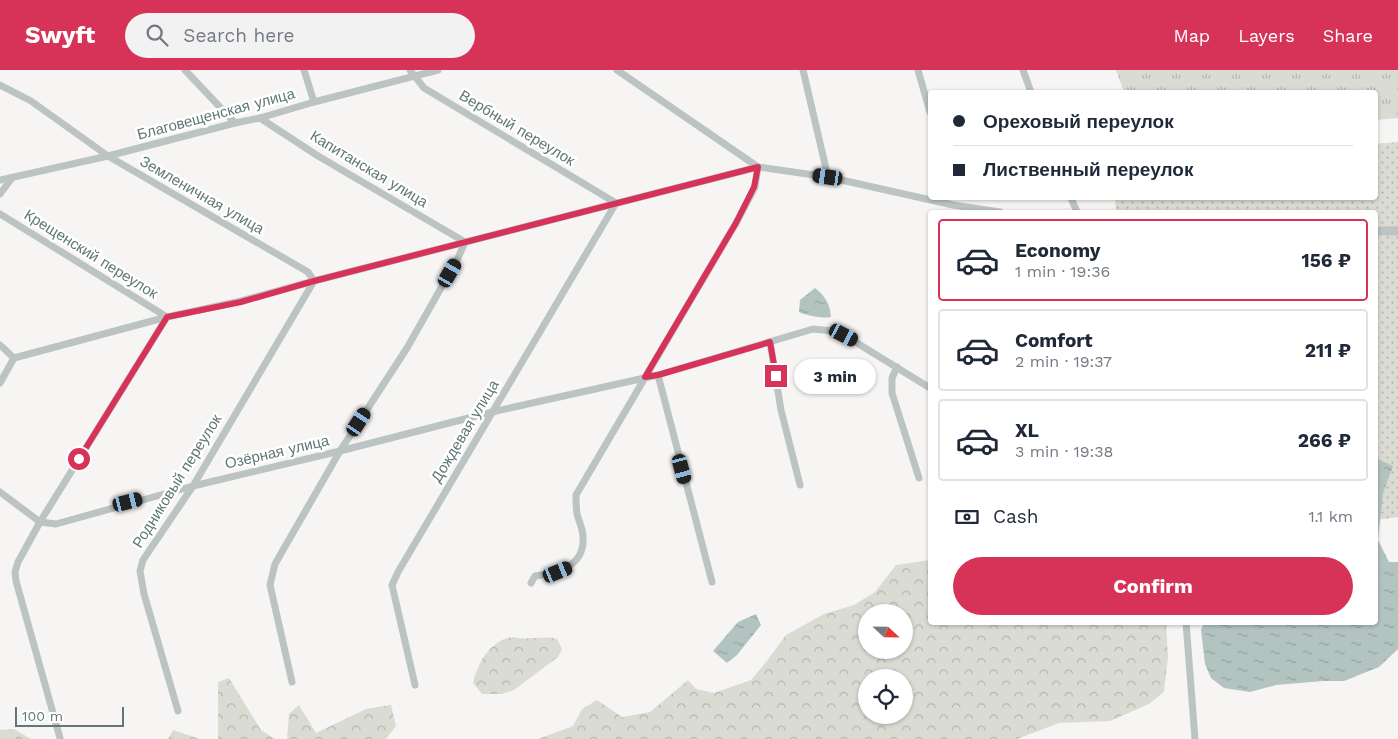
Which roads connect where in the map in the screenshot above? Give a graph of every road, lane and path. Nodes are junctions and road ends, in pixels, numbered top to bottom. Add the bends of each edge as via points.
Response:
1 (185, 70) edge
2 (304, 70) edge
3 (438, 70) edge
4 (617, 70) edge
5 (802, 70) edge
6 (918, 70) edge
7 (1022, 70) edge
8 (412, 73) edge
9 (0, 85) edge
10 (1030, 90) edge
11 (314, 102) junction
12 (928, 105) edge
13 (260, 118) junction
14 (235, 123) junction
15 (108, 156) junction
16 (758, 167) junction
17 (828, 177) junction
18 (12, 178) junction
19 (0, 180) edge
20 (0, 194) edge
21 (928, 196) edge
22 (952, 201) edge
23 (616, 203) junction
24 (991, 210) edge
25 (0, 214) edge
26 (1378, 231) edge
27 (1398, 231) edge
28 (464, 242) junction
29 (314, 281) junction
30 (167, 317) junction
31 (770, 342) junction
32 (0, 345) edge
33 (14, 358) junction
34 (897, 367) junction
35 (658, 375) junction
36 (645, 377) junction
37 (0, 384) edge
38 (928, 387) edge
39 (492, 412) junction
40 (340, 451) junction
41 (919, 478) dead end
42 (800, 484) dead end
43 (193, 486) junction
44 (0, 492) edge
45 (40, 522) junction
46 (712, 582) dead end
47 (531, 583) dead end
48 (1186, 625) edge
49 (292, 682) dead end
50 (415, 685) dead end
51 (178, 712) dead end
52 (60, 738) edge
53 (1195, 739) edge

1 - 14 street
2 - 11 street
3 - 8 street, Благовещенская улица
4 - 16 street
5 - 17 street
6 - 12 street
7 - 10 street
8 - 11 street, Благовещенская улица
8 - 23 street, Вербный переулок via 424,88
9 - 15 street, Земленичная улица via 30,101
11 - 13 street, Благовещенская улица
13 - 14 street, Благовещенская улица
13 - 28 street, Капитанская улица
14 - 15 street, Благовещенская улица
15 - 18 street, Благовещенская улица
15 - 29 street, Земленичная улица via 308,272
16 - 17 street
16 - 23 street
16 - 36 street via 754,187 736,223
17 - 21 street
18 - 19 street, Благовещенская улица
18 - 20 street
22 - 24 street
23 - 28 street
23 - 39 street, Дождевая улица
25 - 30 street, Крещенский переулок
26 - 27 street
28 - 29 street
28 - 40 street via 408,348
29 - 30 street via 241,302
29 - 43 street, Родниковый переулок
30 - 33 street
30 - 45 street
31 - 34 street, Озёрная улица via 813,329 833,331 856,341
31 - 35 street, Озёрная улица
31 - 42 street via 781,410
32 - 33 street
33 - 37 street
34 - 38 street, Озёрная улица
34 - 41 street via 892,378 892,393
35 - 36 street, Озёрная улица
35 - 46 street
36 - 39 street, Озёрная улица
36 - 47 street via 576,495 583,538 578,557 568,568 535,576
39 - 40 street, Озёрная улица
39 - 50 street, Дождевая улица via 392,585
40 - 43 street, Озёрная улица
40 - 49 street via 272,574 270,585
43 - 45 street, Озёрная улица via 56,524
43 - 51 street, Родниковый переулок via 150,549 140,571
44 - 45 street
45 - 52 street via 15,572
48 - 53 street

